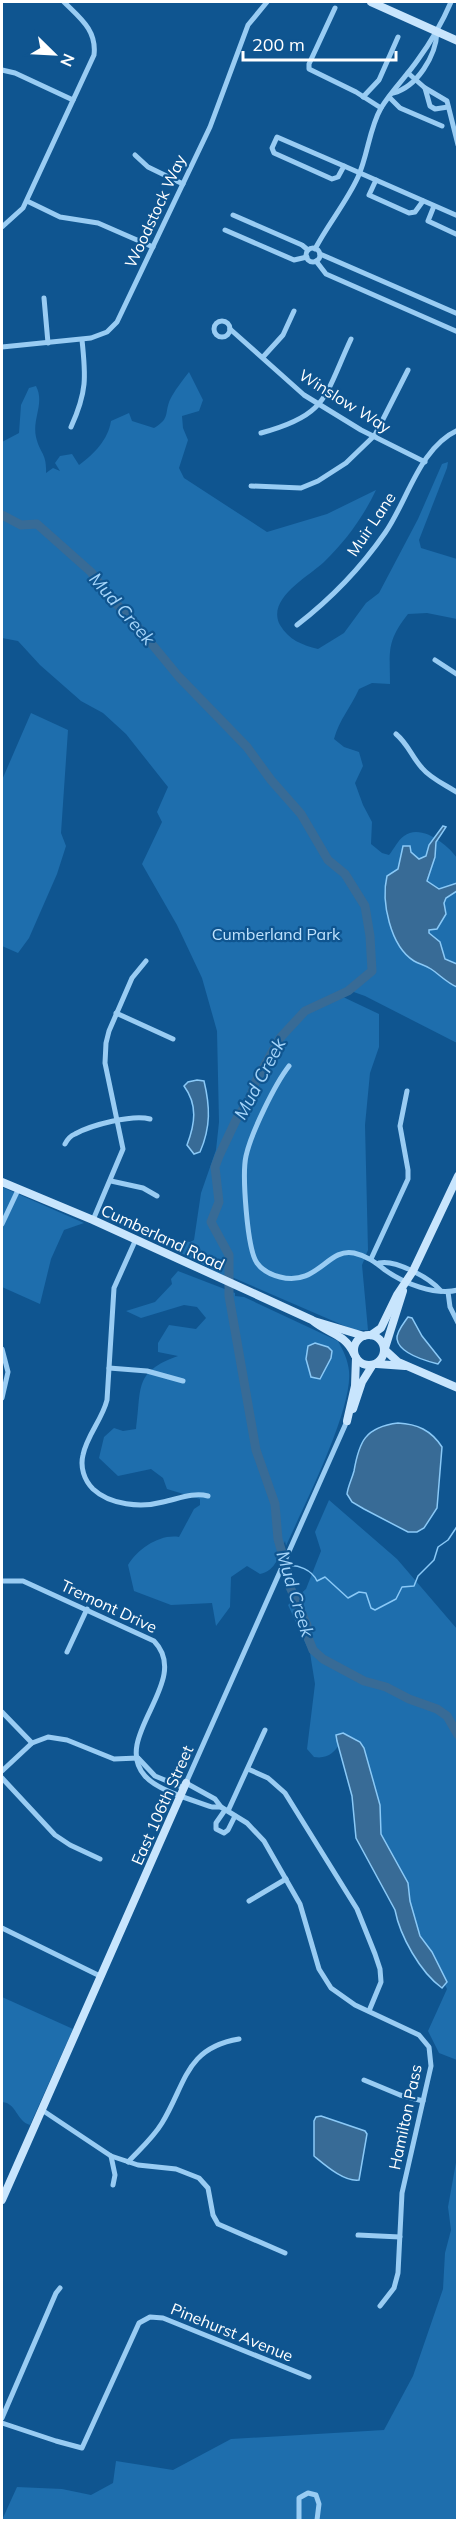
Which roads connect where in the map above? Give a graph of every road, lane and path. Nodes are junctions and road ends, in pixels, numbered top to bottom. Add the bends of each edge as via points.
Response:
1 (64, 2) edge
2 (267, 2) edge
3 (370, 2) edge
4 (451, 2) edge
5 (335, 8) dead end
6 (437, 32) junction
7 (398, 37) dead end
8 (458, 41) edge
9 (2, 70) edge
10 (408, 73) junction
11 (415, 79) junction
12 (425, 88) junction
13 (391, 95) junction
14 (363, 97) junction
15 (73, 100) junction
16 (448, 107) junction
17 (381, 108) junction
18 (442, 126) dead end
19 (458, 144) edge
20 (135, 154) dead end
21 (344, 166) junction
22 (360, 173) junction
23 (375, 180) junction
24 (183, 184) junction
25 (27, 201) junction
26 (423, 201) junction
27 (434, 206) junction
28 (233, 215) dead end
29 (458, 216) edge
30 (2, 227) edge
31 (225, 230) dead end
32 (458, 234) edge
33 (153, 248) junction
34 (315, 249) junction
35 (308, 250) junction
36 (320, 254) junction
37 (307, 257) junction
38 (316, 261) junction
39 (44, 298) dead end
40 (294, 311) dead end
41 (458, 314) edge
42 (230, 329) dead end
43 (458, 332) edge
44 (351, 339) dead end
45 (82, 340) junction
46 (48, 343) junction
47 (2, 347) edge
48 (263, 357) junction
49 (408, 370) dead end
50 (320, 404) junction
51 (70, 427) dead end
52 (458, 430) edge
53 (261, 433) dead end
54 (373, 437) junction
55 (425, 462) junction
56 (251, 486) dead end
57 (297, 625) dead end
58 (435, 660) dead end
59 (458, 675) edge
60 (396, 734) dead end
61 (458, 793) edge
62 (146, 961) dead end
63 (116, 1012) junction
64 (173, 1039) dead end
65 (289, 1066) dead end
66 (407, 1091) dead end
67 (150, 1119) dead end
68 (118, 1121) junction
69 (64, 1144) dead end
70 (458, 1176) edge
71 (111, 1180) junction
72 (2, 1182) edge
73 (18, 1190) junction
74 (158, 1196) dead end
75 (93, 1220) junction
76 (2, 1224) edge
77 (136, 1239) junction
78 (371, 1259) junction
79 (379, 1263) junction
80 (413, 1271) junction
81 (407, 1281) junction
82 (458, 1290) edge
83 (441, 1291) junction
84 (448, 1292) junction
85 (312, 1320) junction
86 (458, 1323) edge
87 (368, 1336) junction
88 (2, 1349) edge
89 (385, 1349) junction
90 (355, 1356) junction
91 (375, 1364) junction
92 (409, 1367) junction
93 (109, 1368) junction
94 (183, 1381) dead end
95 (458, 1388) edge
96 (2, 1398) edge
97 (347, 1421) junction
98 (208, 1496) dead end
99 (2, 1581) edge
100 (87, 1609) junction
101 (67, 1652) dead end
102 (2, 1712) edge
103 (265, 1730) dead end
104 (32, 1743) junction
105 (138, 1758) junction
106 (248, 1769) junction
107 (2, 1771) edge
108 (2, 1778) edge
109 (184, 1789) junction
110 (225, 1810) junction
111 (235, 1816) junction
112 (100, 1859) dead end
113 (286, 1879) junction
114 (249, 1900) dead end
115 (2, 1929) edge
116 (100, 1976) junction
117 (369, 2011) junction
118 (239, 2039) dead end
119 (364, 2080) dead end
120 (423, 2101) junction
121 (42, 2110) junction
122 (111, 2156) junction
123 (128, 2162) junction
124 (113, 2185) dead end
125 (2, 2198) edge
126 (358, 2235) dead end
127 (400, 2237) junction
128 (285, 2253) dead end
129 (60, 2289) dead end
130 (380, 2306) dead end
131 (309, 2377) dead end
132 (2, 2418) edge
133 (2, 2423) edge
134 (299, 2520) edge
135 (316, 2520) edge

1 - 15 street via 94,37 94,55
2 - 24 street, Woodstock Way via 248,25 210,127
3 - 6 main road
4 - 6 street
5 - 14 street via 309,69
6 - 8 main road
6 - 10 street
6 - 11 street via 429,59
7 - 14 street via 379,80
9 - 15 street
10 - 11 street
10 - 13 street
11 - 12 street
11 - 13 street
12 - 16 street via 445,99
12 - 16 street via 430,106
13 - 17 street
13 - 18 street via 400,108
14 - 17 street
15 - 25 street
16 - 19 street
17 - 22 street
20 - 24 street via 148,168
21 - 21 street via 277,137 272,148 274,153 333,179 339,177
21 - 22 street
22 - 23 street
22 - 34 street
23 - 26 street
23 - 26 street via 369,195 409,213 415,212
24 - 33 street, Woodstock Way
25 - 30 street via 19,214
25 - 33 street via 60,216 98,223
26 - 27 street
27 - 29 street
27 - 32 street via 428,221
28 - 35 street
31 - 37 street via 294,260
33 - 45 street, Woodstock Way via 117,322 99,336
34 - 35 street
34 - 36 street
35 - 37 street
36 - 38 street
36 - 41 street
37 - 38 street
38 - 43 street via 326,274
39 - 46 street
40 - 48 street via 283,335
42 - 48 street, Winslow Way
44 - 50 street
45 - 46 street, Woodstock Way
45 - 51 street via 85,385
46 - 47 street, Woodstock Way
48 - 50 street, Winslow Way
49 - 54 street
50 - 53 street via 294,423
50 - 54 street, Winslow Way
52 - 55 street, Muir Lane via 440,441
54 - 55 street, Winslow Way
54 - 56 street via 346,463 309,485 292,489
55 - 57 street, Muir Lane via 396,516 368,556 334,596
58 - 59 street
60 - 61 street via 427,773
62 - 63 street via 136,971
63 - 64 street
63 - 68 street via 104,1058
65 - 78 street via 246,1155 252,1252 256,1262 266,1271 288,1279 313,1274 342,1253
66 - 78 street via 400,1126 408,1179
67 - 68 street
68 - 69 street via 75,1134
68 - 71 street via 123,1149
70 - 80 main road
71 - 74 street
71 - 75 street
72 - 73 main road, Cumberland Road
73 - 75 main road, Cumberland Road
73 - 76 street
75 - 77 main road, Cumberland Road
77 - 85 main road, Cumberland Road
77 - 93 street via 114,1288
78 - 79 street
79 - 80 street via 385,1261
79 - 81 street
80 - 81 main road
80 - 83 street
81 - 83 street
81 - 87 main road via 381,1328
81 - 89 main road
82 - 84 street
83 - 84 street
84 - 86 street
85 - 87 main road, Cumberland Road
85 - 90 main road, Cumberland Road via 345,1339
87 - 89 main road via 380,1339
87 - 90 main road via 357,1341
88 - 96 street via 8,1372
89 - 91 main road via 383,1358
89 - 92 main road
90 - 91 main road via 362,1364
90 - 97 main road, East 106th Street via 355,1386
91 - 92 main road
91 - 97 main road, East 106th Street via 366,1373
92 - 95 main road
93 - 94 street via 147,1371
93 - 98 street via 105,1408 82,1456 89,1484 108,1498 136,1504 197,1494
97 - 109 street, East 106th Street
99 - 100 street, Tremont Drive via 23,1581
100 - 101 street
100 - 105 street, Tremont Drive via 150,1638 164,1657 164,1677 138,1738
102 - 104 street
103 - 106 street
104 - 105 street via 56,1737 114,1759
104 - 107 street
105 - 109 street via 147,1778
106 - 110 street
106 - 117 street via 268,1778 285,1793 357,1909 381,1976
108 - 112 street via 60,1839
109 - 110 street, Hamilton Pass via 212,1807
109 - 110 street, Hamilton Pass via 215,1799
109 - 116 main road, East 106th Street
110 - 111 street, Hamilton Pass
110 - 111 street via 216,1823 219,1832 228,1830
111 - 113 street, Hamilton Pass via 259,1834
113 - 114 street
113 - 117 street, Hamilton Pass via 300,1904 325,1979 339,1995
115 - 116 street
116 - 121 main road, East 106th Street
117 - 120 street, Hamilton Pass via 425,2041 432,2056
118 - 123 street via 215,2045 187,2072 158,2130
119 - 120 street
120 - 127 street, Hamilton Pass via 402,2193
121 - 122 street
121 - 125 main road, East 106th Street
122 - 123 street
122 - 124 street
123 - 128 street via 176,2169 199,2178 208,2188 218,2224
126 - 127 street
127 - 130 street, Hamilton Pass via 396,2281
129 - 132 street
131 - 133 street, Pinehurst Avenue via 163,2318 144,2318 82,2448
134 - 135 street via 299,2498 308,2493 316,2495 319,2501

